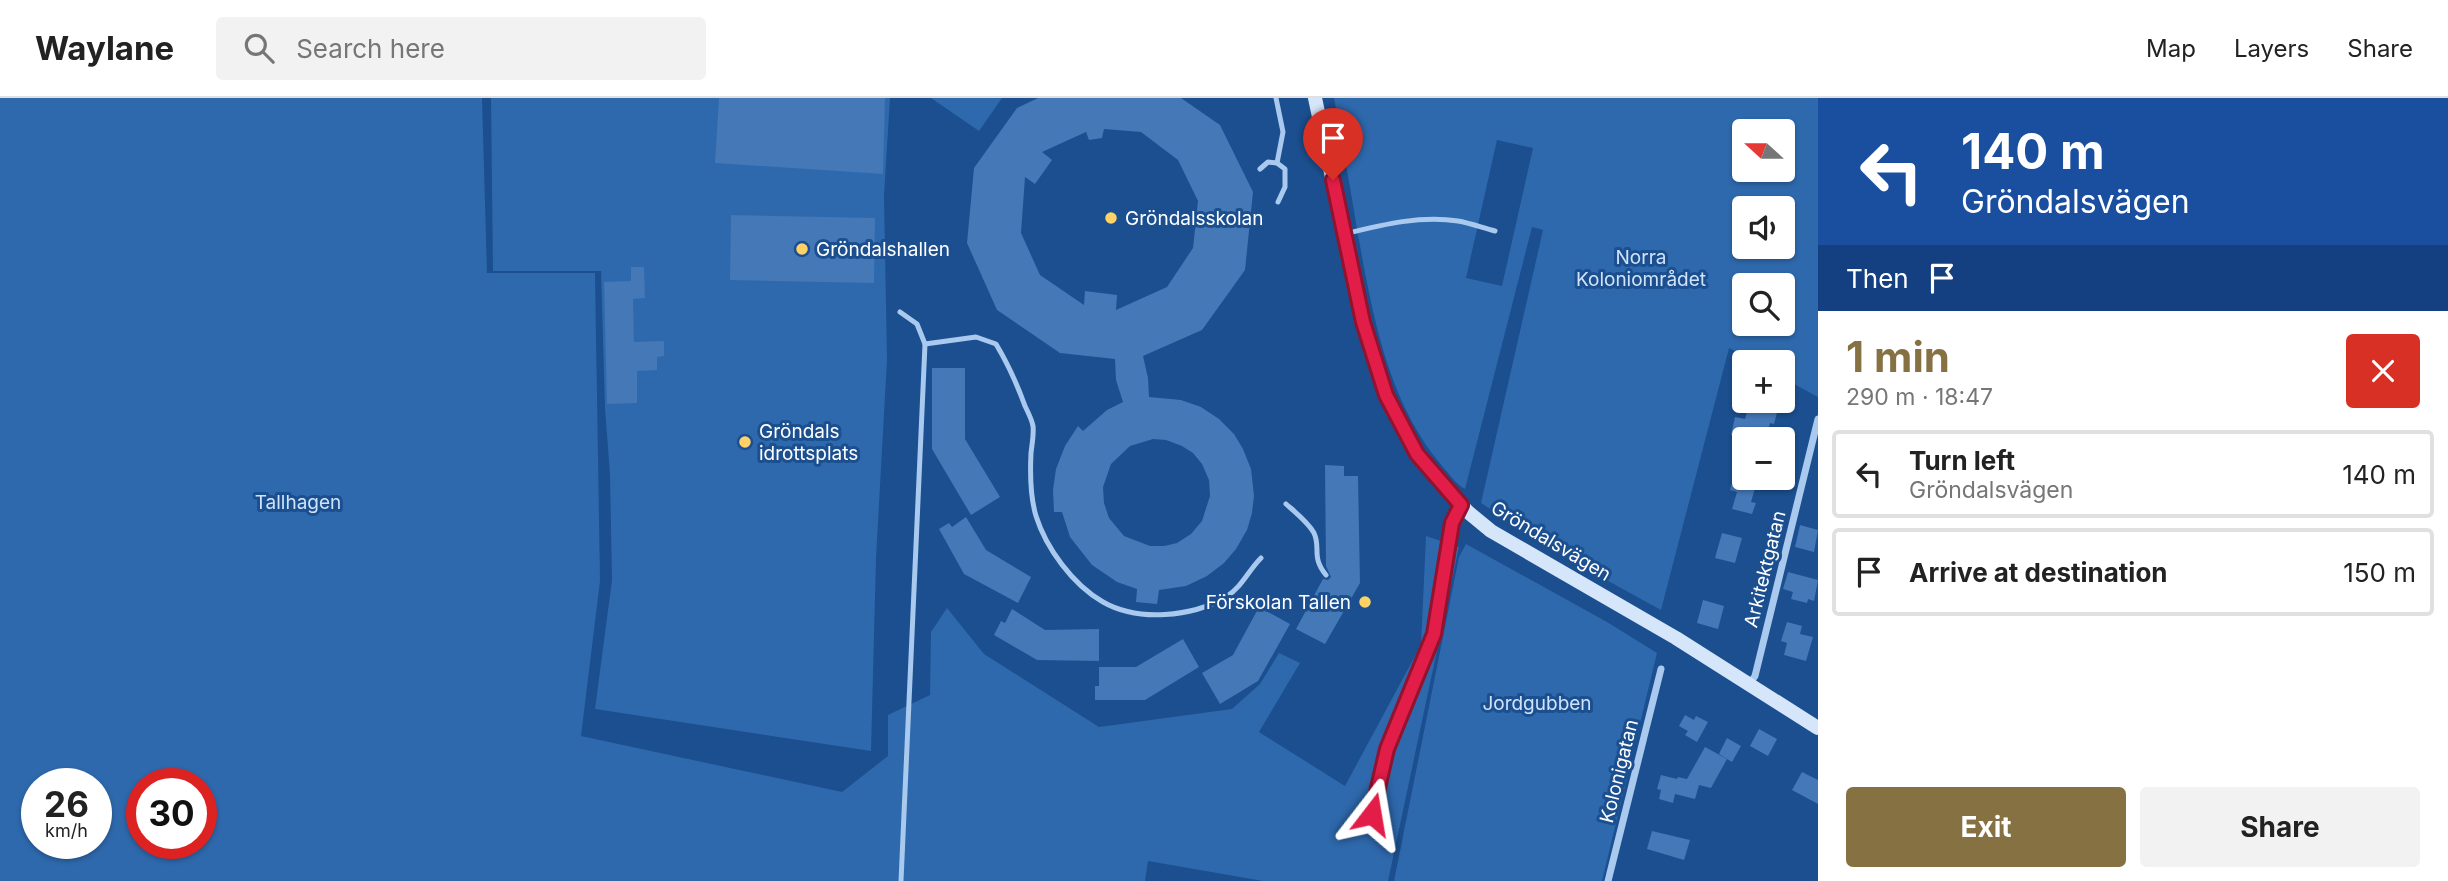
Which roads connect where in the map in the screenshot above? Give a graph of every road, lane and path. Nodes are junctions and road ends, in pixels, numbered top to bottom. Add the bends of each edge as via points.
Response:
1 (1276, 98) edge
2 (1315, 98) edge
3 (1277, 163) junction
4 (1260, 169) dead end
5 (1278, 202) dead end
6 (1495, 231) dead end
7 (1345, 234) junction
8 (900, 312) dead end
9 (925, 344) junction
10 (1818, 419) edge
11 (1286, 505) dead end
12 (1461, 505) junction
13 (1261, 558) dead end
14 (1326, 575) dead end
15 (1661, 669) dead end
16 (1750, 683) junction
17 (1818, 728) edge
18 (1372, 814) dead end
19 (901, 881) edge
20 (1608, 881) edge

1 - 3 lane via 1283,132
2 - 7 street, Gröndalsvägen
3 - 4 lane via 1268,162
3 - 5 lane via 1285,169 1285,187
6 - 7 lane via 1427,219
7 - 12 street, Gröndalsvägen via 1363,322 1386,395 1417,454
8 - 9 lane via 917,324
9 - 13 lane via 976,337 996,344 1033,426 1030,476 1035,513 1047,545 1071,575 1103,602 1147,614 1179,614 1205,607 1244,583
9 - 19 lane
10 - 16 street, Arkitektgatan
11 - 14 lane via 1314,534 1317,565
12 - 16 street, Gröndalsvägen via 1491,531
12 - 18 street via 1452,523 1434,634 1387,749
15 - 20 street, Kolonigatan
16 - 17 street, Gröndalsvägen

